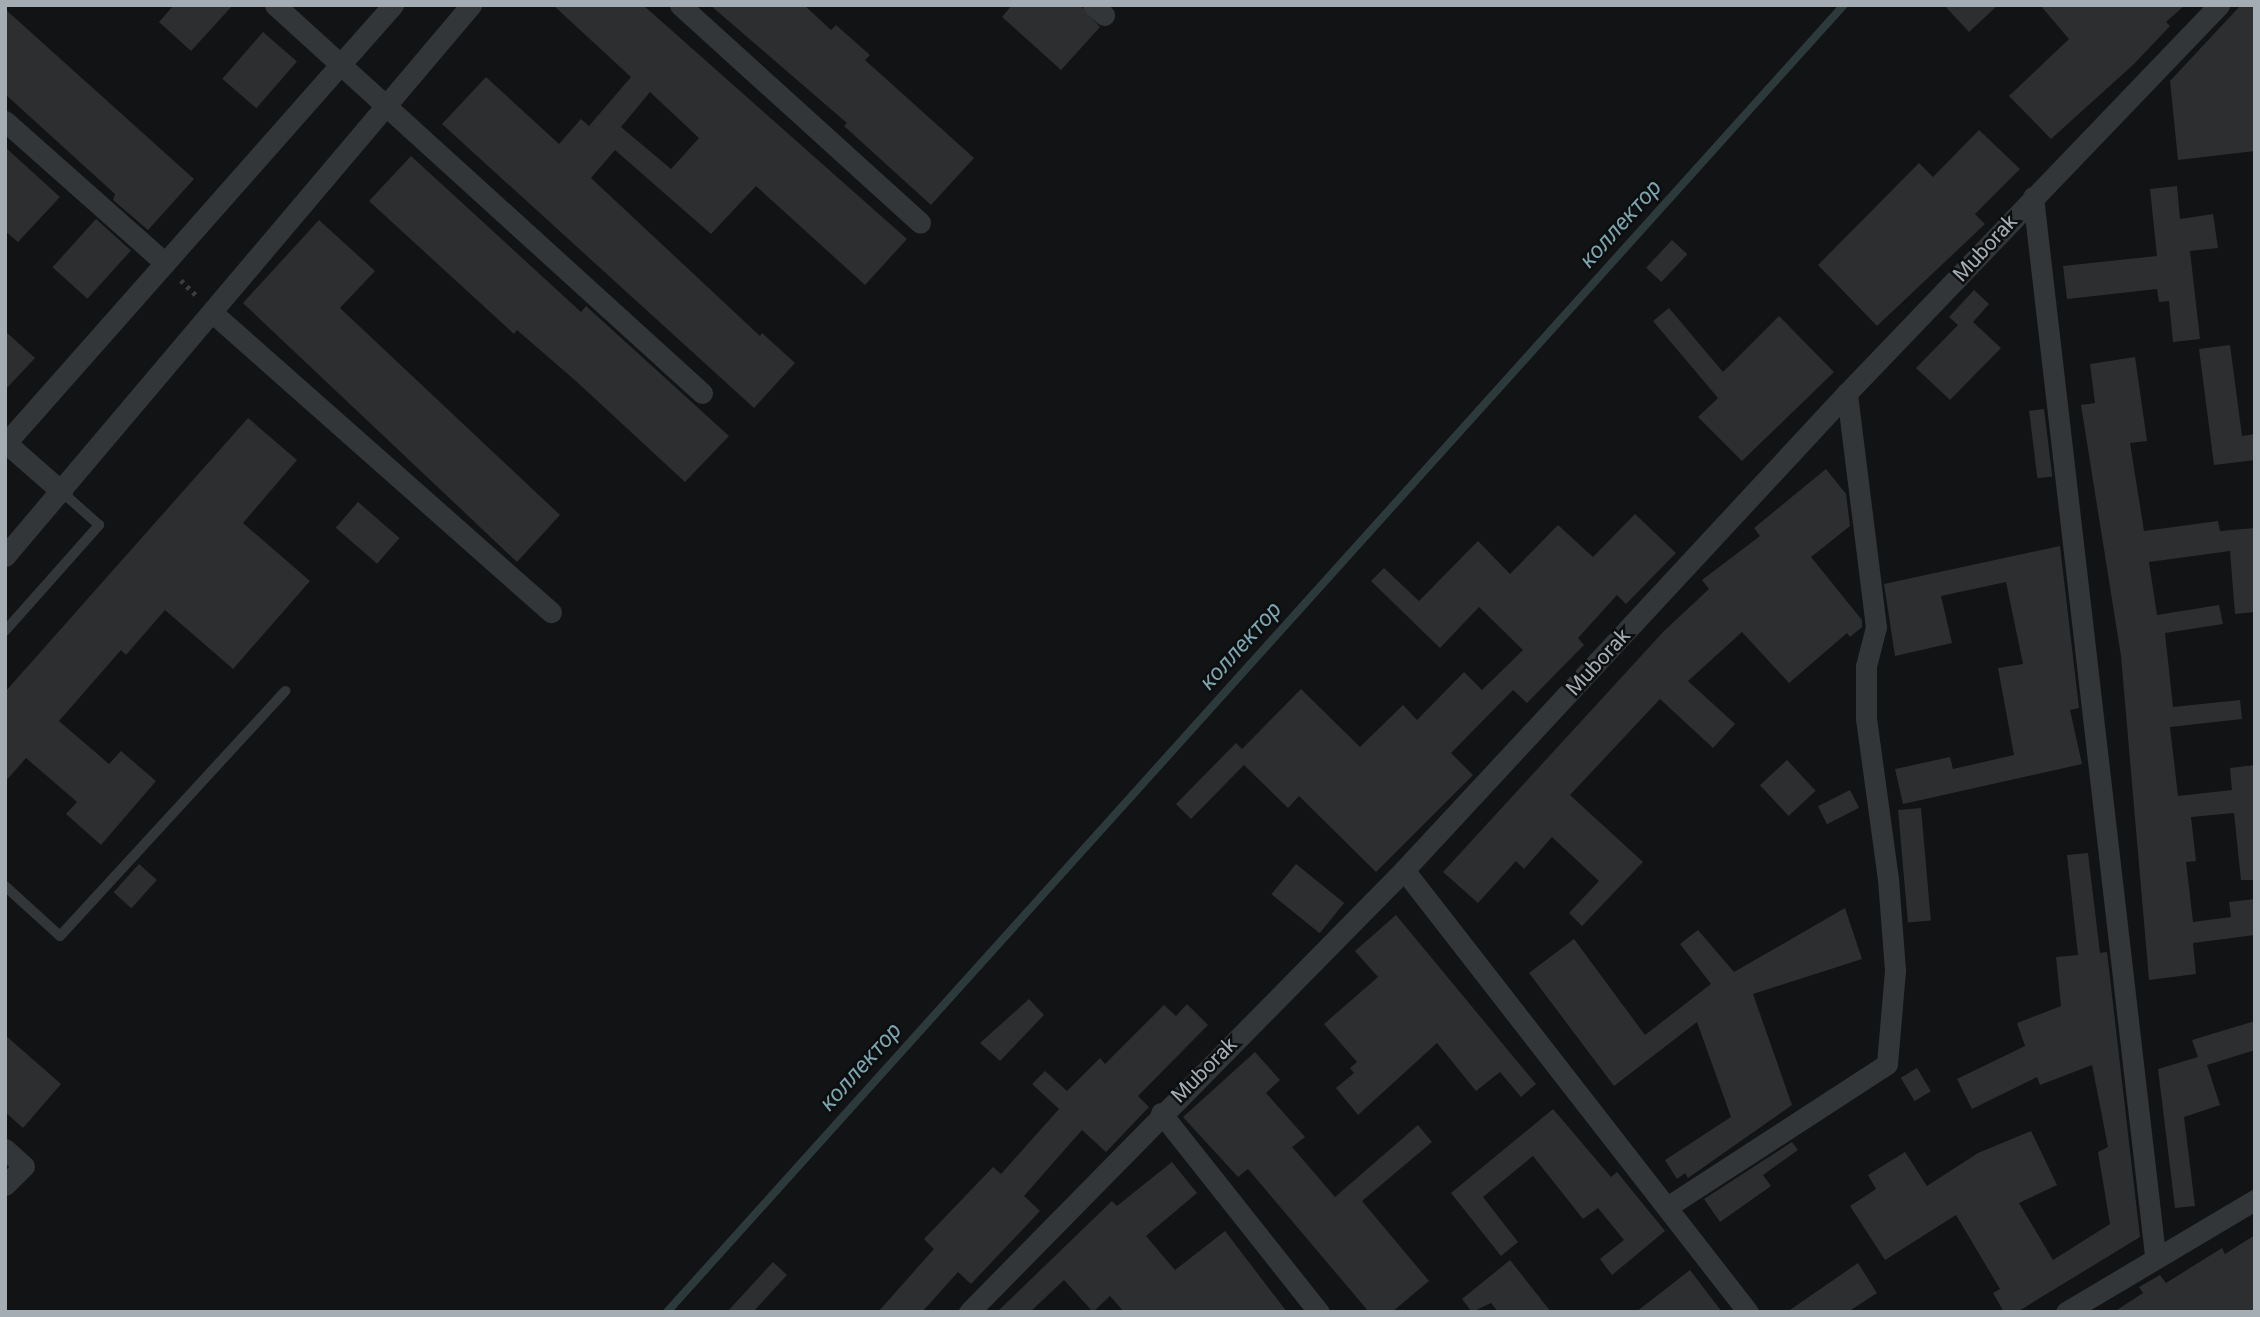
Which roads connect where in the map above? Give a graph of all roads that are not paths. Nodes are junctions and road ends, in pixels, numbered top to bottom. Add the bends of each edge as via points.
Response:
1 (275, 5) edge
2 (393, 5) edge
3 (471, 5) edge
4 (680, 5) edge
5 (2219, 5) edge
6 (341, 64) junction
7 (386, 107) junction
8 (5, 121) edge
9 (2033, 197) junction
10 (920, 223) dead end
11 (165, 263) junction
12 (214, 314) junction
13 (702, 393) dead end
14 (1847, 393) junction
15 (6, 443) edge
16 (62, 492) junction
17 (5, 556) edge
18 (551, 612) dead end
19 (5, 631) edge
20 (285, 691) dead end
21 (1404, 870) junction
22 (5, 886) edge
23 (1160, 1113) junction
24 (5, 1149) edge
25 (5, 1185) edge
26 (2255, 1200) edge
27 (1667, 1207) junction
28 (2155, 1255) junction
29 (969, 1312) edge
30 (1319, 1312) edge
31 (1748, 1312) edge
32 (2066, 1312) edge

1 - 6 street
2 - 6 street
3 - 7 street
4 - 10 street
5 - 9 street, Muborak
6 - 7 street
6 - 11 street
7 - 12 street
7 - 13 street
8 - 11 street
9 - 14 street, Muborak
9 - 28 street
11 - 15 street
12 - 16 street
12 - 18 street
14 - 21 street, Muborak
14 - 27 street via 1876,627 1866,666 1866,718 1895,970 1886,1064
15 - 16 street
16 - 17 street
16 - 19 lane via 99,526
20 - 22 lane via 60,936
21 - 23 street, Muborak
21 - 27 street
23 - 29 street, Muborak
23 - 30 street
24 - 25 street via 24,1166
26 - 28 street
27 - 31 street
28 - 32 street

